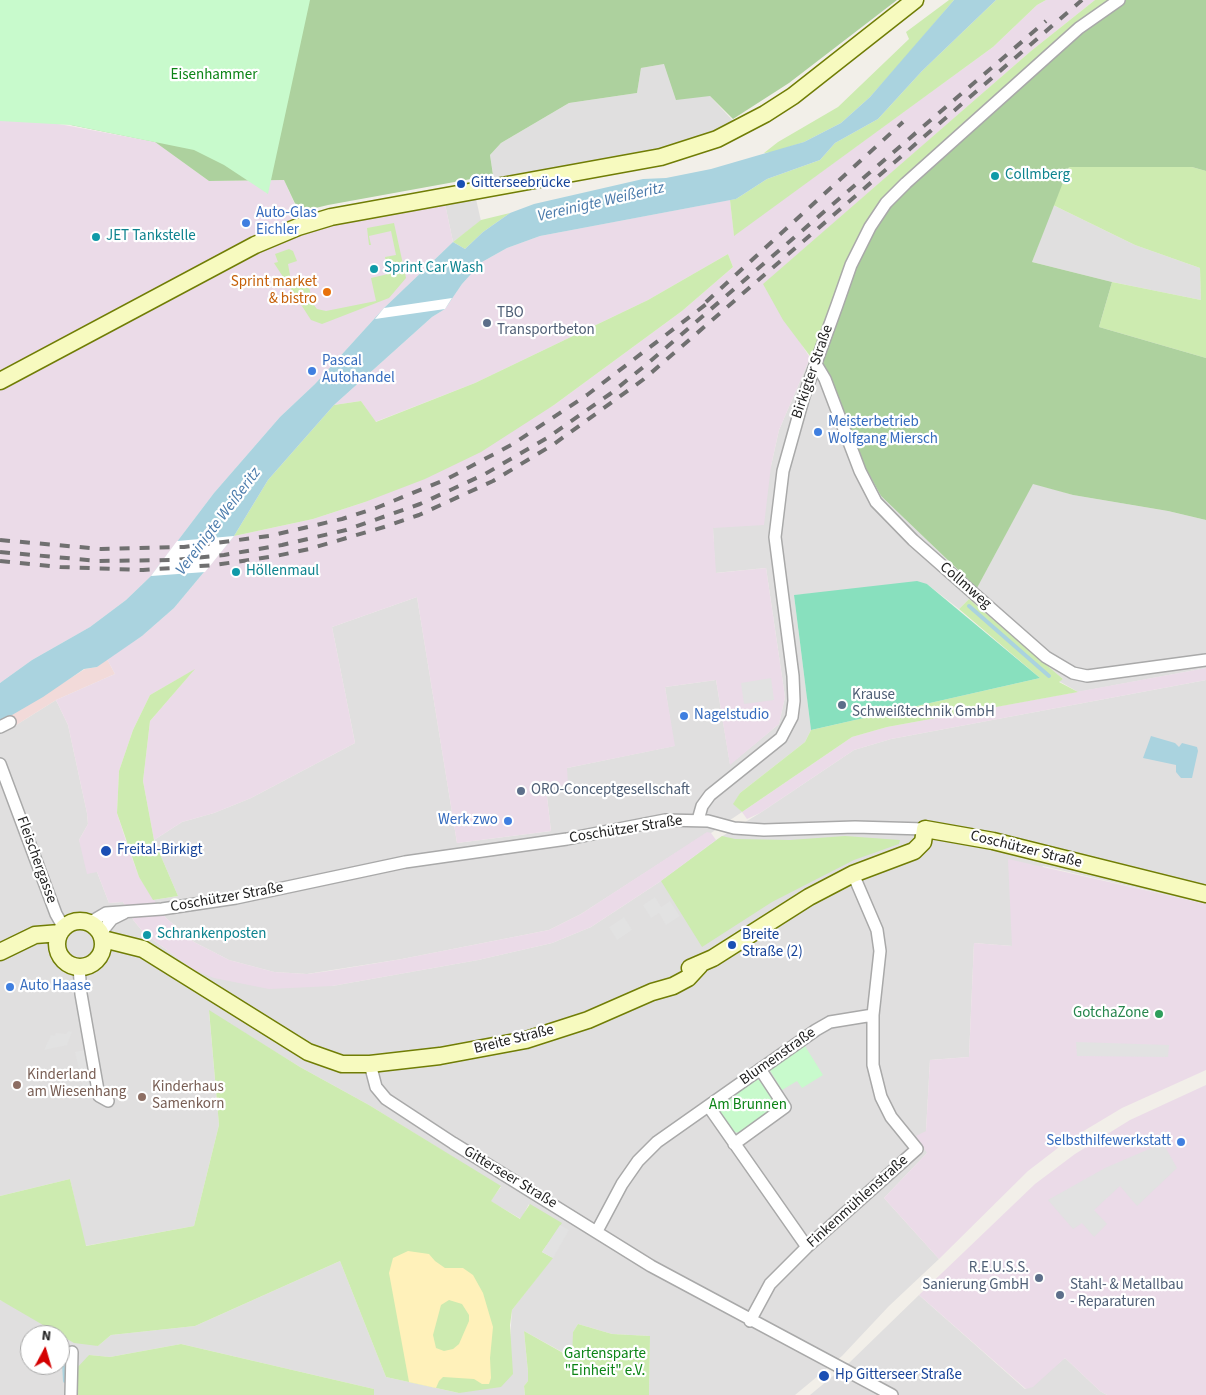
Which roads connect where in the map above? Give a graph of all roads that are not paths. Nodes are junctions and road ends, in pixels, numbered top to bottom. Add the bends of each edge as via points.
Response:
1 (915, 0) edge
2 (1119, 0) edge
3 (816, 364) junction
4 (0, 381) edge
5 (1206, 660) edge
6 (0, 764) edge
7 (698, 820) junction
8 (925, 829) junction
9 (853, 874) junction
10 (1206, 894) edge
11 (60, 937) junction
12 (98, 937) junction
13 (0, 952) edge
14 (78, 967) junction
15 (873, 1015) junction
16 (370, 1064) junction
17 (760, 1069) junction
18 (108, 1101) dead end
19 (709, 1107) junction
20 (734, 1144) junction
21 (596, 1231) junction
22 (807, 1247) junction
23 (750, 1321) junction
24 (72, 1352) dead end
25 (71, 1395) edge
26 (891, 1395) edge

1 - 4 street via 793,96 717,139 661,157 331,217 298,227 255,245
2 - 3 street, Birkigter Straße via 1080,28 886,203 851,265
3 - 5 street, Collmweg via 876,502 913,540 1046,657 1072,673 1087,676
3 - 7 street, Birkigter Straße via 785,462 775,537 792,676 792,717 781,738 710,796 702,806
6 - 11 street, Fleischergasse via 56,914
7 - 8 street, Coschützer Straße via 744,829
7 - 12 street, Coschützer Straße via 665,820 575,838 405,862 243,896 162,909 133,910 112,919
8 - 9 street, Breite Straße via 922,842 914,851
8 - 10 street, Coschützer Straße via 993,841
9 - 15 street, Finkenmühlenstraße via 877,930 880,951
9 - 16 street, Breite Straße via 809,896 700,965 678,983 588,1020 526,1040 440,1056
11 - 12 street via 76,921
11 - 13 street via 35,935
11 - 14 street via 66,962
12 - 14 street, Coschützer Straße via 94,962
12 - 16 street via 131,944 149,953 316,1056 342,1064
14 - 18 street via 99,1096
15 - 17 street, Blumenstraße via 830,1022
15 - 22 street, Finkenmühlenstraße via 873,1065 881,1097 891,1117 917,1149
16 - 21 street, Gitterseer Straße via 376,1088 386,1099
17 - 19 street, Blumenstraße
17 - 20 street via 784,1106
19 - 20 street
19 - 21 street, Blumenstraße via 657,1142 638,1161
20 - 22 street
21 - 23 street, Gitterseer Straße
22 - 23 street, Finkenmühlenstraße via 770,1284
23 - 26 street, Gitterseer Straße
24 - 25 street

